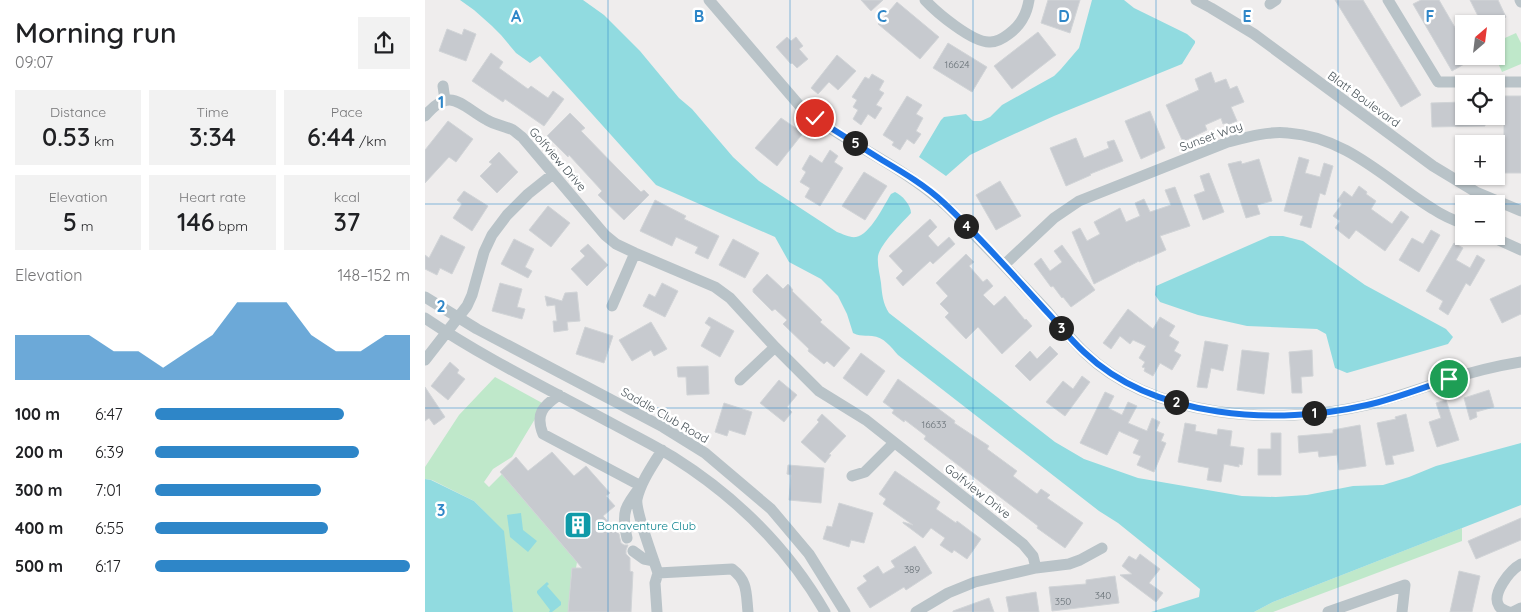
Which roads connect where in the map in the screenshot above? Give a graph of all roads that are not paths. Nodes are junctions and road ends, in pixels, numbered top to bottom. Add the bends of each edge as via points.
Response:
1 (709, 0) edge
2 (925, 0) edge
3 (1029, 0) edge
4 (1196, 0) edge
5 (1388, 0) edge
6 (1521, 82) edge
7 (443, 86) dead end
8 (445, 100) junction
9 (425, 116) edge
10 (553, 174) junction
11 (1521, 211) edge
12 (1455, 220) edge
13 (1505, 243) edge
14 (1521, 250) edge
15 (635, 253) junction
16 (1004, 265) junction
17 (425, 297) edge
18 (612, 306) dead end
19 (425, 318) edge
20 (458, 318) junction
21 (447, 332) junction
22 (775, 346) junction
23 (425, 360) edge
24 (1521, 362) edge
25 (740, 380) dead end
26 (559, 395) junction
27 (894, 443) junction
28 (662, 450) junction
29 (852, 476) dead end
30 (641, 486) junction
31 (627, 538) dead end
32 (1102, 548) dead end
33 (633, 552) dead end
34 (654, 561) junction
35 (1521, 564) edge
36 (1036, 568) junction
37 (658, 573) junction
38 (1521, 608) edge
39 (657, 612) edge
40 (748, 612) edge
41 (825, 612) edge
42 (845, 612) edge
43 (916, 612) edge
44 (1329, 612) edge
45 (1401, 612) edge
46 (1511, 612) edge

1 - 16 street via 799,105 920,183
2 - 3 street via 962,30 981,41 992,42 1019,24
4 - 11 street, Blatt Boulevard via 1254,34 1433,166 1476,192
5 - 6 street via 1438,82
7 - 8 street
8 - 9 street
8 - 10 street, Golfview Drive via 454,100 487,120 513,130
10 - 15 street, Golfview Drive via 605,235
10 - 20 street via 507,215 492,235 472,295
12 - 16 street, Sunset Way via 1433,209 1337,145 1289,133 1267,133 1228,142 1079,201 1054,218
13 - 14 street
15 - 18 street
15 - 22 street, Golfview Drive via 721,290
16 - 24 street via 1084,352 1109,373 1166,399 1221,412 1292,415 1334,411 1367,405 1449,379
17 - 20 street, Saddle Club Road
19 - 21 street
20 - 21 street
20 - 42 street, Saddle Club Road via 705,453 771,509 809,554
21 - 23 street
21 - 26 street
22 - 25 street
22 - 27 street, Golfview Drive via 819,391 866,420
26 - 28 street
26 - 30 street via 542,410 539,425 543,434
27 - 29 street via 870,468
27 - 36 street, Golfview Drive via 1023,544 1033,556
28 - 30 street
28 - 41 street via 705,479 756,521 786,555
30 - 31 street via 626,510
30 - 34 street via 636,500
32 - 36 street via 1074,562
33 - 34 street
34 - 37 street
35 - 46 street via 1509,574 1497,598 1501,609
36 - 43 street via 975,582
37 - 39 street via 655,583
37 - 40 street via 732,568 745,584
38 - 46 street
44 - 45 street via 1405,584

